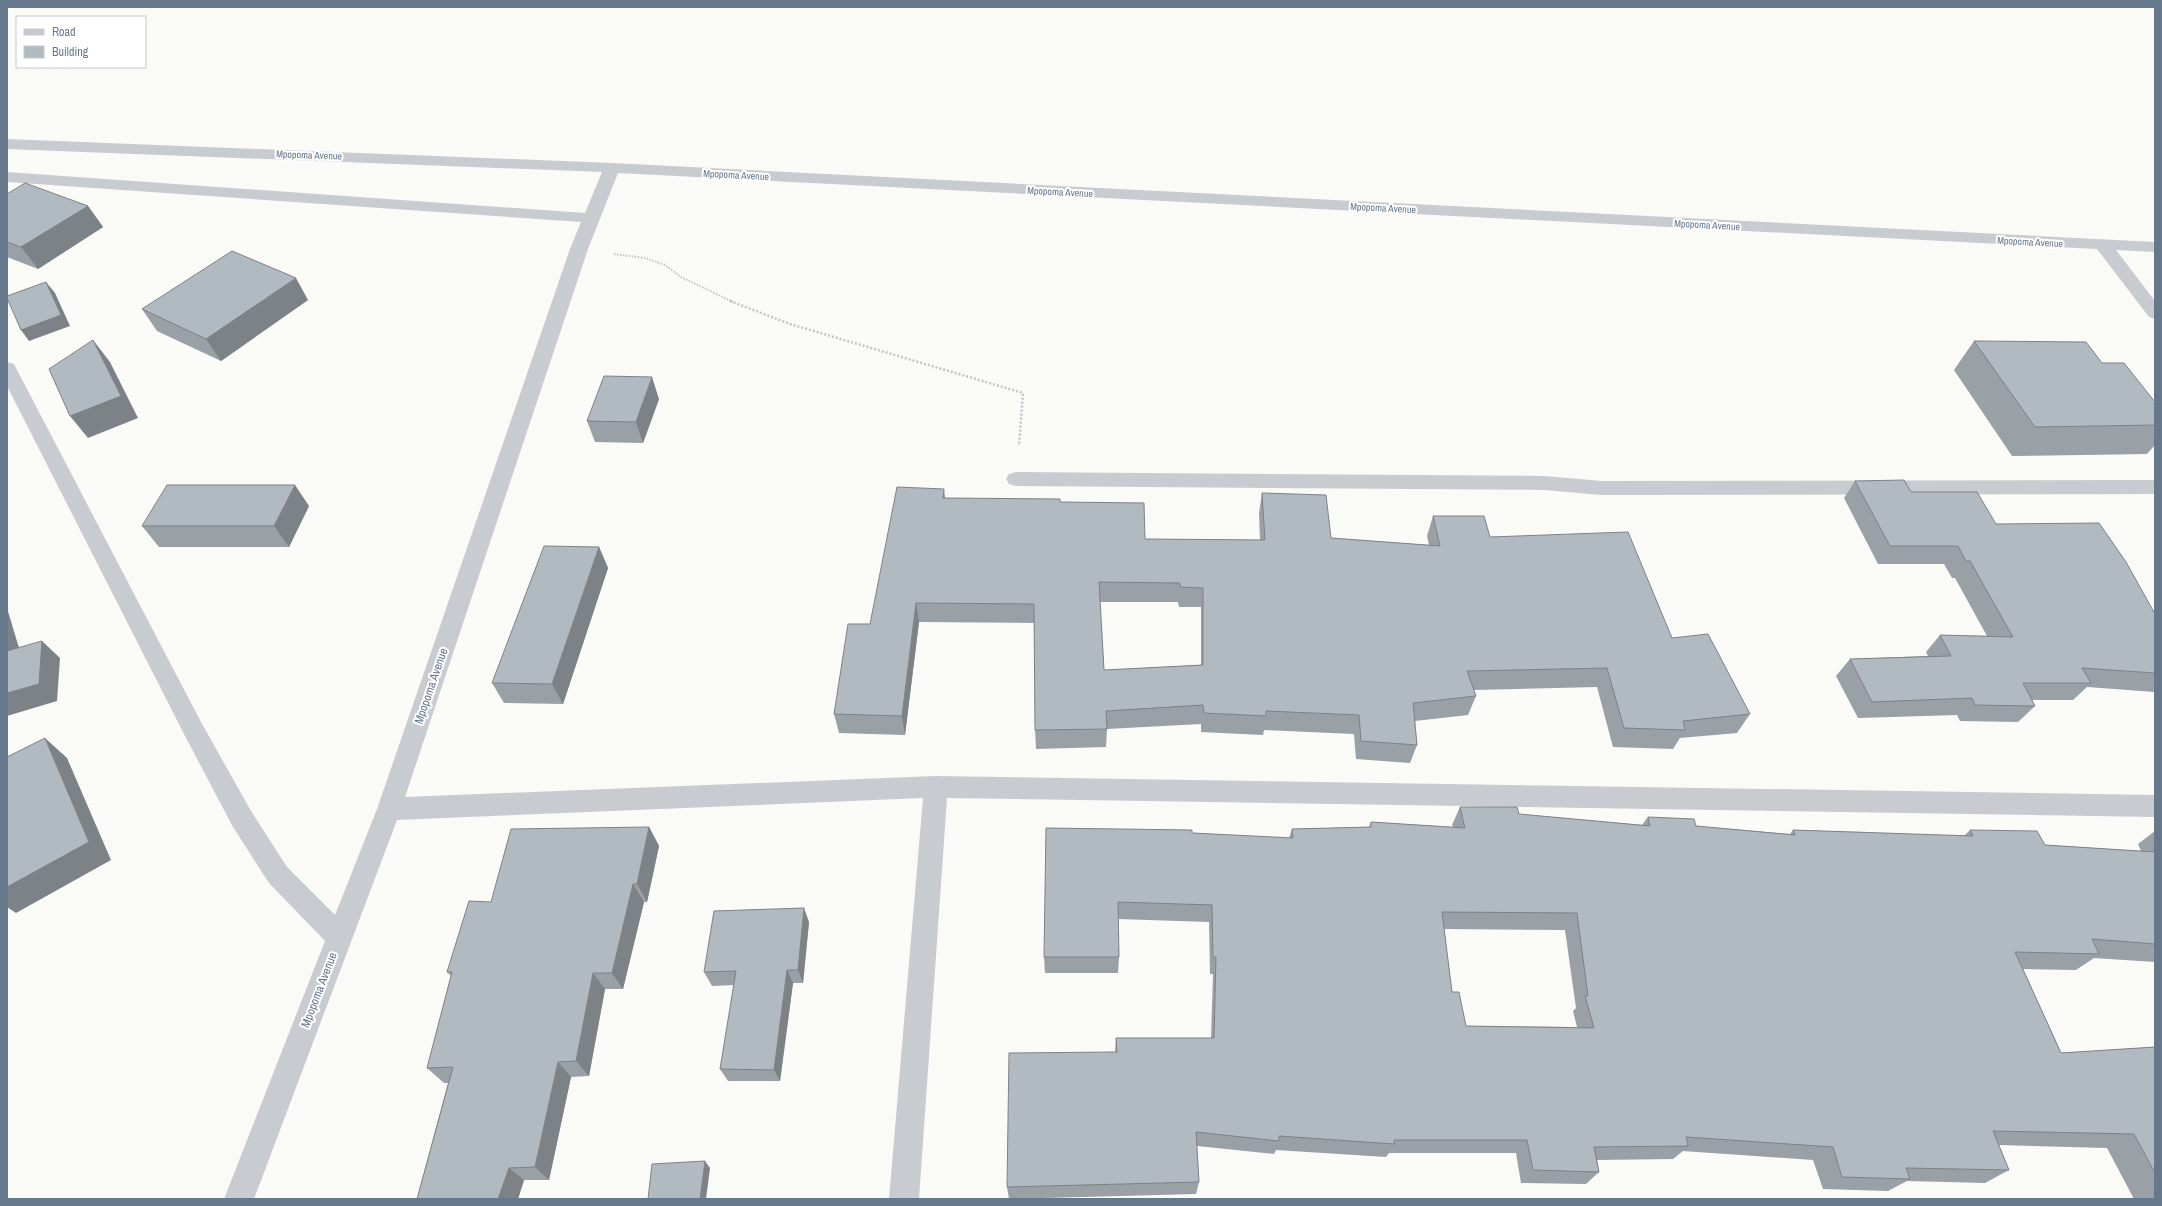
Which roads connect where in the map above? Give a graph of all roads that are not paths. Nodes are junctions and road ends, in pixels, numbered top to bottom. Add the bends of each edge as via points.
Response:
1 (7, 144) edge
2 (612, 168) junction
3 (7, 177) edge
4 (590, 218) junction
5 (2103, 245) junction
6 (2155, 247) edge
7 (2155, 313) edge
8 (7, 368) edge
9 (1016, 479) road end
10 (2155, 487) edge
11 (936, 787) junction
12 (2155, 806) edge
13 (389, 809) junction
14 (339, 937) junction
15 (239, 1199) edge
16 (904, 1199) edge

1 - 2 street, Mpopoma Avenue
2 - 4 street, Mpopoma Avenue
2 - 5 street, Mpopoma Avenue
3 - 4 street
4 - 13 street, Mpopoma Avenue
5 - 6 street, Mpopoma Avenue
5 - 7 street
8 - 14 street via 192,729 242,819 278,875
9 - 10 street via 1544,482 1602,488
11 - 12 street
11 - 13 street
11 - 16 street
13 - 14 street, Mpopoma Avenue
14 - 15 street, Mpopoma Avenue

